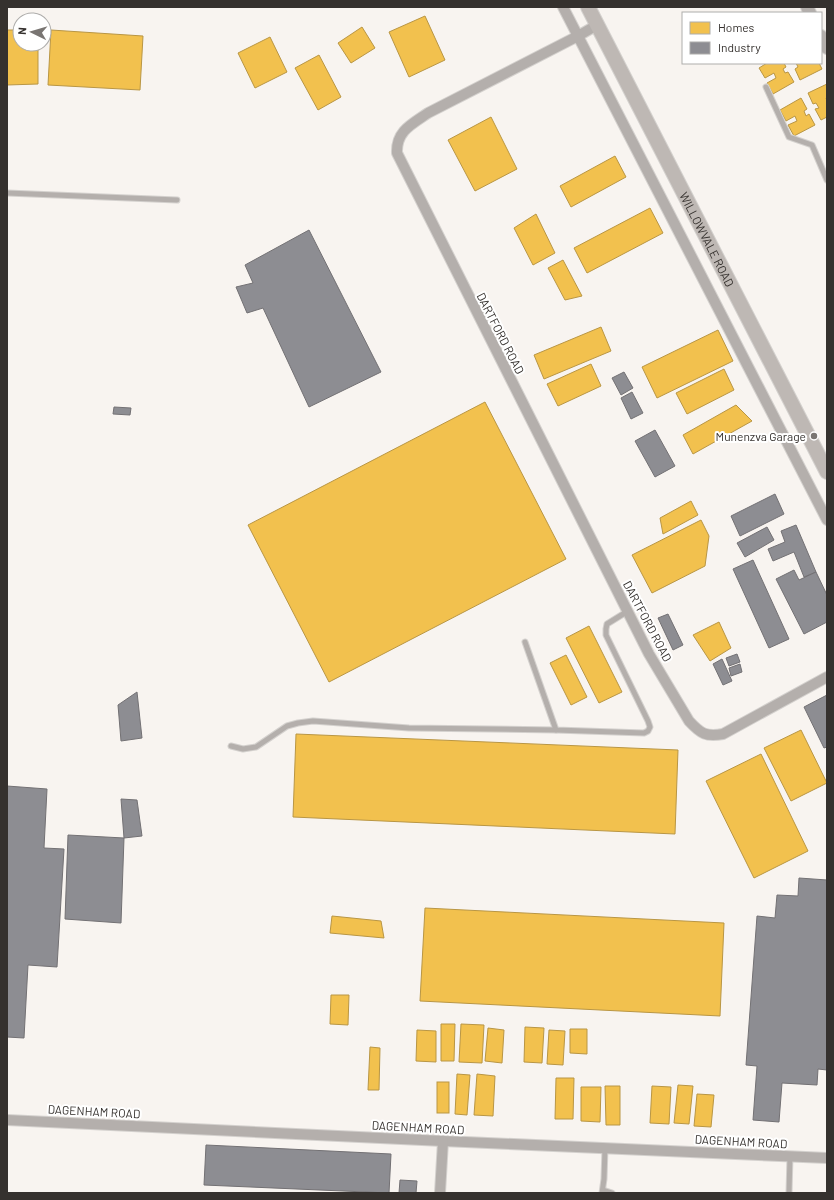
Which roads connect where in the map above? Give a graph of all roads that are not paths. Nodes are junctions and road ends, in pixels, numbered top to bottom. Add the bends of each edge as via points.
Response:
1 (563, 7) edge
2 (588, 7) edge
3 (597, 25) junction
4 (578, 36) junction
5 (822, 38) edge
6 (827, 48) edge
7 (766, 87) dead end
8 (827, 180) edge
9 (7, 193) edge
10 (178, 200) dead end
11 (823, 454) edge
12 (827, 472) edge
13 (827, 520) edge
14 (628, 611) junction
15 (525, 642) dead end
16 (827, 677) edge
17 (556, 730) junction
18 (231, 746) dead end
19 (7, 1120) edge
20 (443, 1141) junction
21 (605, 1148) junction
22 (790, 1156) junction
23 (827, 1158) edge
24 (602, 1191) edge
25 (440, 1193) edge
26 (612, 1193) edge
27 (789, 1193) edge

1 - 4 street
2 - 3 main road, WILLOWVALE ROAD
3 - 4 street, DARTFORD ROAD
3 - 11 main road, WILLOWVALE ROAD
4 - 13 street
4 - 14 street, DARTFORD ROAD via 428,113 399,135 396,153
5 - 6 street
7 - 8 lane via 789,137 812,145
9 - 10 lane
11 - 12 main road, WILLOWVALE ROAD
14 - 16 street, DARTFORD ROAD via 649,654 689,721 706,734 723,734
14 - 17 lane via 607,624 606,635 648,722 648,731 644,733
15 - 17 lane
17 - 18 lane via 409,728 313,721 287,726 256,747 243,749
19 - 20 street, DAGENHAM ROAD
20 - 21 street, DAGENHAM ROAD
20 - 25 street
21 - 22 street, DAGENHAM ROAD
21 - 24 lane
22 - 23 street, DAGENHAM ROAD
22 - 27 lane
24 - 26 lane

